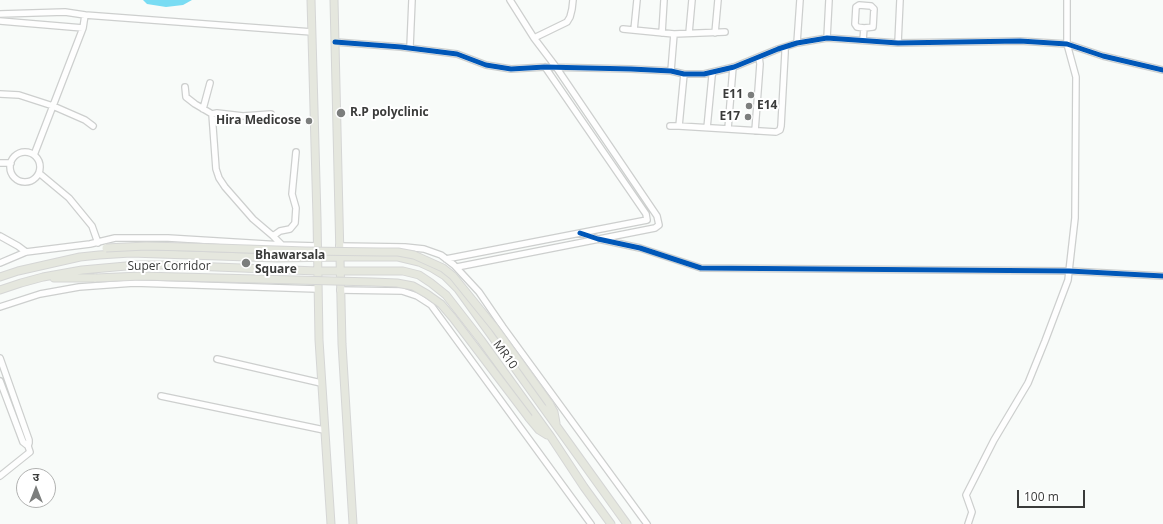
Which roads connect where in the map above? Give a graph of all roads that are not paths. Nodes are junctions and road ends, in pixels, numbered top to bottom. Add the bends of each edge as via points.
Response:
1 (311, 0) edge
2 (334, 0) edge
3 (412, 0) edge
4 (510, 0) edge
5 (573, 0) edge
6 (637, 0) edge
7 (664, 0) edge
8 (692, 0) edge
9 (718, 0) edge
10 (800, 0) edge
11 (829, 0) edge
12 (900, 0) edge
13 (1067, 0) edge
14 (0, 14) edge
15 (84, 15) junction
16 (0, 21) edge
17 (83, 28) junction
18 (864, 28) junction
19 (623, 29) dead end
20 (634, 30) junction
21 (312, 32) junction
22 (725, 32) dead end
23 (662, 33) junction
24 (715, 33) junction
25 (674, 34) junction
26 (689, 34) junction
27 (534, 38) junction
28 (827, 38) junction
29 (863, 40) junction
30 (335, 42) junction
31 (898, 42) junction
32 (797, 43) junction
33 (1066, 44) junction
34 (410, 47) junction
35 (785, 47) junction
36 (759, 57) junction
37 (545, 67) junction
38 (556, 67) junction
39 (734, 67) junction
40 (1163, 70) edge
41 (671, 71) junction
42 (713, 72) junction
43 (684, 74) junction
44 (210, 83) dead end
45 (185, 87) dead end
46 (0, 94) edge
47 (53, 106) junction
48 (203, 109) junction
49 (212, 114) junction
50 (271, 114) dead end
51 (93, 126) dead end
52 (670, 126) dead end
53 (679, 126) junction
54 (707, 128) junction
55 (728, 129) junction
56 (755, 131) junction
57 (296, 152) dead end
58 (34, 155) junction
59 (0, 163) edge
60 (11, 163) junction
61 (39, 173) junction
62 (580, 233) junction
63 (0, 236) edge
64 (273, 236) junction
65 (598, 239) junction
66 (98, 243) junction
67 (282, 245) junction
68 (317, 246) junction
69 (339, 246) junction
70 (26, 252) junction
71 (318, 257) junction
72 (340, 257) junction
73 (446, 259) junction
74 (0, 263) edge
75 (47, 264) junction
76 (457, 268) junction
77 (317, 271) junction
78 (340, 271) junction
79 (1069, 271) junction
80 (1163, 276) edge
81 (0, 277) edge
82 (43, 278) junction
83 (317, 289) junction
84 (0, 290) edge
85 (340, 290) junction
86 (0, 307) edge
87 (0, 358) edge
88 (217, 359) dead end
89 (0, 381) edge
90 (321, 383) junction
91 (161, 396) dead end
92 (557, 426) junction
93 (324, 430) junction
94 (551, 437) junction
95 (28, 446) junction
96 (0, 476) edge
97 (330, 524) edge
98 (353, 524) edge
99 (591, 524) edge
100 (611, 524) edge
101 (627, 524) edge
102 (647, 524) edge
103 (968, 524) edge

1 - 21 main road
2 - 30 main road
3 - 34 street
4 - 27 street
5 - 27 street via 567,22
6 - 20 street
7 - 23 street
8 - 26 street
9 - 24 street
10 - 32 street
11 - 28 street
12 - 31 street
13 - 33 street
14 - 15 street via 65,12
15 - 17 street
15 - 21 street
16 - 17 street
17 - 47 street
18 - 18 street via 855,24 856,7 859,5 872,6 874,9 873,27
18 - 29 street
19 - 20 street
20 - 23 street
21 - 68 main road
22 - 24 street
23 - 25 street
24 - 26 street
25 - 26 street
25 - 41 street
27 - 38 street
28 - 29 street
28 - 32 street
29 - 31 street
30 - 34 street
30 - 69 main road
31 - 33 street via 1020,41
32 - 35 street
33 - 40 street via 1103,56
33 - 79 street via 1076,77 1075,218
34 - 37 street via 457,54 486,65 511,69
35 - 36 street
35 - 56 street via 780,130
36 - 39 street
36 - 56 street
37 - 38 street
37 - 62 street via 646,214 647,220
38 - 41 street
38 - 65 street via 657,216 659,225 655,228
39 - 42 street
39 - 55 street
41 - 43 street
42 - 43 street
42 - 54 street
43 - 53 street
44 - 48 street
45 - 48 street via 186,97
46 - 47 street via 19,95
47 - 51 street
47 - 58 street
48 - 49 street
49 - 50 street
49 - 64 street via 214,161 219,178 253,218
52 - 53 street
53 - 54 street
54 - 55 street
55 - 56 street
57 - 64 street via 292,194 296,208 295,224
58 - 60 street via 20,153
58 - 61 street via 40,163
59 - 60 street
60 - 61 street via 12,173 18,180 28,182
61 - 66 street via 69,198 92,226
62 - 65 street
62 - 73 street
63 - 70 street
64 - 67 street
65 - 76 street
65 - 79 street via 640,248 702,268
66 - 67 street via 115,238 168,238
66 - 70 street
67 - 68 street
68 - 71 main road
69 - 72 main road
69 - 73 street via 424,249
70 - 74 street
71 - 72 main road, Super Corridor
71 - 75 main road, Super Corridor via 131,253 99,255
71 - 77 main road
72 - 78 main road
72 - 92 main road, MR10 via 398,257 419,262 445,276 458,289
73 - 76 street
75 - 81 main road, Super Corridor
75 - 92 main road, bridge via 106,248 146,246 398,252 414,255 443,268 453,276 549,403
76 - 102 street via 479,292
77 - 78 main road, Super Corridor
77 - 82 main road, Super Corridor via 137,265
77 - 83 main road
78 - 85 main road
78 - 94 main road, MR10 via 403,271 419,275 431,283 446,295
79 - 80 street
79 - 103 street via 1068,280 1028,383 994,440 966,495 972,512
82 - 84 main road, Super Corridor
82 - 94 main road, bridge via 142,276 373,282 413,286 441,304 529,418 539,430
83 - 86 street via 134,283 79,287 40,294
83 - 90 main road
85 - 98 main road
85 - 99 street via 402,291 417,296 431,305
87 - 95 street via 29,440
88 - 90 street
89 - 95 street via 23,442
90 - 93 main road
91 - 93 street
92 - 101 main road, MR10
93 - 97 main road
94 - 100 main road, MR10
95 - 96 street via 30,452

